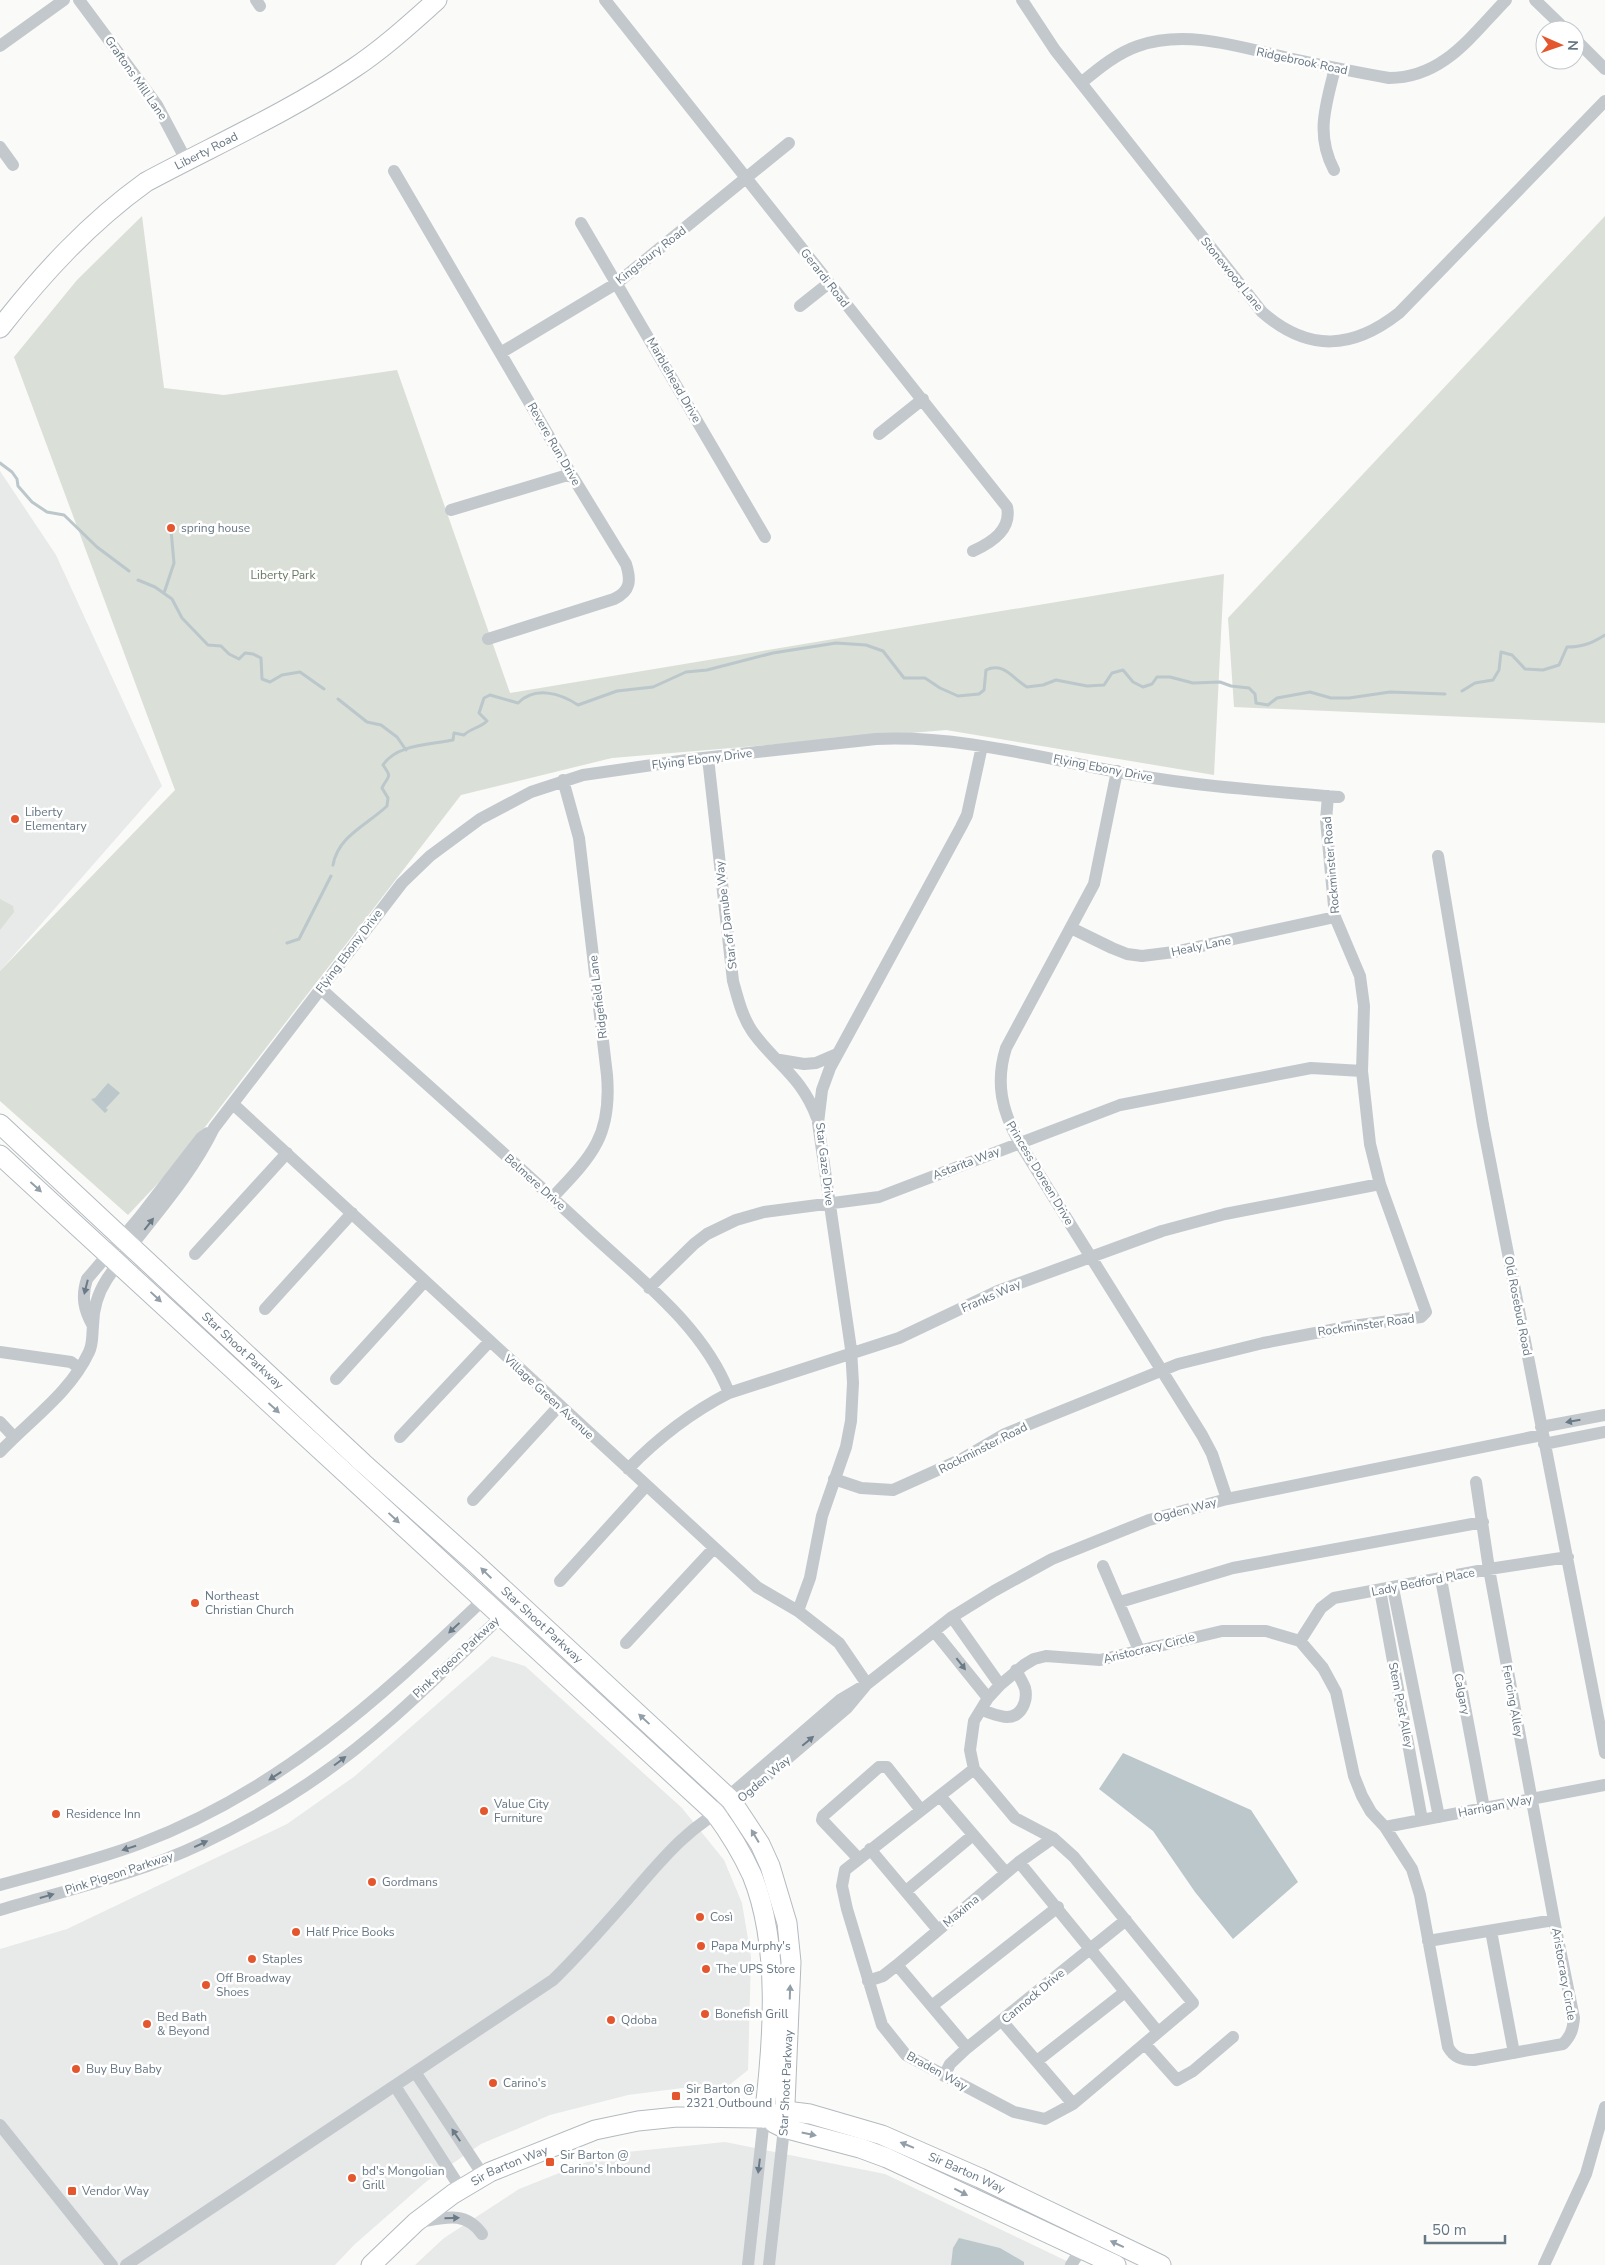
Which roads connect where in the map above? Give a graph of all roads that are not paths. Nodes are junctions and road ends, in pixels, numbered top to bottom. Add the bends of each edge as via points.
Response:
1 (64, 0) edge
2 (79, 0) edge
3 (437, 0) edge
4 (605, 0) edge
5 (1022, 0) edge
6 (1506, 0) edge
7 (1535, 0) edge
8 (1556, 20) edge
9 (0, 46) edge
10 (1585, 49) edge
11 (1335, 68) junction
12 (1605, 69) edge
13 (1081, 83) junction
14 (1605, 101) edge
15 (789, 142) dead end
16 (0, 147) edge
17 (186, 160) junction
18 (13, 165) dead end
19 (1334, 170) dead end
20 (394, 171) dead end
21 (747, 177) junction
22 (582, 223) dead end
23 (617, 283) junction
24 (829, 283) junction
25 (800, 306) dead end
26 (0, 328) edge
27 (502, 352) junction
28 (923, 399) junction
29 (879, 434) dead end
30 (571, 474) junction
31 (451, 510) dead end
32 (765, 537) dead end
33 (972, 551) dead end
34 (488, 639) dead end
35 (982, 746) junction
36 (708, 758) junction
37 (1117, 771) junction
38 (562, 780) junction
39 (1333, 796) joint
40 (1438, 856) dead end
41 (1335, 917) junction
42 (1071, 928) junction
43 (320, 988) junction
44 (837, 1054) junction
45 (778, 1059) junction
46 (1362, 1072) junction
47 (234, 1104) junction
48 (818, 1123) junction
49 (0, 1124) edge
50 (1019, 1142) junction
51 (287, 1152) junction
52 (0, 1155) edge
53 (1380, 1184) junction
54 (552, 1198) junction
55 (829, 1204) junction
56 (352, 1213) junction
57 (127, 1241) junction
58 (195, 1254) dead end
59 (1090, 1257) junction
60 (114, 1258) junction
61 (426, 1282) junction
62 (649, 1288) junction
63 (265, 1309) dead end
64 (490, 1341) junction
65 (0, 1352) edge
66 (850, 1352) junction
67 (79, 1368) junction
68 (1161, 1371) junction
69 (336, 1379) dead end
70 (729, 1393) junction
71 (559, 1406) junction
72 (1605, 1415) edge
73 (0, 1422) edge
74 (1605, 1432) edge
75 (1542, 1435) junction
76 (14, 1437) junction
77 (400, 1437) dead end
78 (0, 1452) edge
79 (628, 1469) junction
80 (834, 1478) junction
81 (1476, 1482) dead end
82 (646, 1486) junction
83 (1227, 1499) junction
84 (473, 1500) dead end
85 (1483, 1522) junction
86 (714, 1548) junction
87 (1568, 1558) junction
88 (1103, 1566) dead end
89 (1489, 1569) junction
90 (1441, 1579) junction
91 (560, 1581) dead end
92 (1394, 1588) junction
93 (1380, 1590) junction
94 (508, 1594) junction
95 (483, 1600) junction
96 (1120, 1602) junction
97 (798, 1611) junction
98 (501, 1617) junction
99 (952, 1617) junction
100 (934, 1631) junction
101 (1300, 1641) junction
102 (626, 1644) dead end
103 (1139, 1650) junction
104 (1016, 1670) junction
105 (867, 1684) junction
106 (1000, 1685) junction
107 (988, 1698) junction
108 (981, 1710) junction
109 (1605, 1753) edge
110 (974, 1769) junction
111 (1605, 1785) edge
112 (940, 1796) junction
113 (1531, 1799) junction
114 (730, 1800) junction
115 (1484, 1808) junction
116 (921, 1810) junction
117 (715, 1813) junction
118 (1439, 1817) junction
119 (1422, 1820) junction
120 (1386, 1827) junction
121 (973, 1835) junction
122 (1053, 1838) junction
123 (870, 1850) junction
124 (858, 1858) junction
125 (1019, 1862) junction
126 (1006, 1873) junction
127 (0, 1885) edge
128 (906, 1891) junction
129 (1058, 1907) junction
130 (0, 1910) edge
131 (1126, 1920) junction
132 (1554, 1920) junction
133 (938, 1930) junction
134 (1491, 1931) junction
135 (1428, 1941) junction
136 (1090, 1947) junction
137 (897, 1965) junction
138 (868, 1981) junction
139 (1125, 1992) junction
140 (933, 2005) junction
141 (1002, 2021) junction
142 (1158, 2032) junction
143 (1233, 2037) dead end
144 (1145, 2044) junction
145 (967, 2048) junction
146 (1514, 2053) junction
147 (1037, 2061) junction
148 (415, 2072) junction
149 (944, 2076) junction
150 (395, 2086) junction
151 (1073, 2104) junction
152 (1605, 2107) edge
153 (764, 2118) junction
154 (785, 2120) junction
155 (0, 2125) edge
156 (484, 2175) junction
157 (461, 2189) junction
158 (416, 2222) junction
159 (482, 2234) dead end
160 (1086, 2240) junction
161 (112, 2265) edge
162 (126, 2265) edge
163 (371, 2265) edge
164 (748, 2265) edge
165 (769, 2265) edge
166 (1072, 2265) edge
167 (1116, 2265) edge
168 (1162, 2265) edge
169 (1544, 2265) edge

1 - 9 street
2 - 17 street, Graftons Mill Lane via 157,105
3 - 17 street, Liberty Road via 352,69
4 - 21 street, Gerardi Road
5 - 13 street, Stonewood Lane
6 - 11 street, Ridgebrook Road via 1448,58 1423,74 1389,78
7 - 8 street
10 - 12 street
11 - 13 street, Ridgebrook Road via 1204,40 1168,39 1127,50
11 - 19 street via 1323,127 1323,143
13 - 14 street, Stonewood Lane via 1262,312 1291,332 1326,341 1358,338 1399,313
15 - 21 street, Kingsbury Road
16 - 18 street
17 - 26 street, Liberty Road via 146,182 94,222 52,264
20 - 27 street, Revere Run Drive
21 - 23 street, Kingsbury Road
21 - 24 street, Gerardi Road
22 - 23 street, Marblehead Drive
23 - 27 street, Kingsbury Road
23 - 32 street, Marblehead Drive
24 - 25 street
24 - 28 street, Gerardi Road
27 - 30 street, Revere Run Drive
28 - 29 street
28 - 33 street, Gerardi Road via 1007,507 1009,515 1000,535
30 - 31 street
30 - 34 street, Revere Run Drive via 626,564 630,585 614,600
35 - 36 street, Flying Ebony Drive via 904,738
35 - 37 street, Flying Ebony Drive
35 - 44 street, Star Gaze Drive via 964,821
36 - 38 street, Flying Ebony Drive
36 - 45 street, Star of Danube Way via 737,996 751,1030
37 - 39 street, Flying Ebony Drive via 1203,785
37 - 42 street, Princess Doreen Drive via 1094,884
38 - 43 street, Flying Ebony Drive via 502,806 454,836 430,856 402,883
38 - 54 street, Ridgefield Lane via 579,838 608,1103 603,1132 596,1146
39 - 41 street, Rockminster Road via 1326,820
40 - 75 street, Old Rosebud Road via 1483,1125
41 - 42 street, Healy Lane via 1142,956 1127,954
41 - 46 street, Rockminster Road via 1360,976 1364,1006
42 - 50 street, Princess Doreen Drive via 1002,1060 1000,1094 1005,1115
43 - 47 street, Flying Ebony Drive
43 - 54 street, Belmere Drive
44 - 45 street via 816,1063
44 - 48 street, Star Gaze Drive via 822,1090
45 - 48 street, Star of Danube Way via 800,1083
46 - 50 street, Astarita Way via 1311,1068 1120,1104
46 - 53 street, Rockminster Road via 1370,1144
47 - 51 street, Village Green Avenue
47 - 57 street, Flying Ebony Drive via 214,1128 177,1187
48 - 55 street, Star Gaze Drive
49 - 57 street, Star Shoot Parkway
50 - 55 street, Astarita Way via 879,1196
50 - 59 street, Princess Doreen Drive
51 - 56 street, Village Green Avenue
51 - 58 street
52 -> 60 street, Star Shoot Parkway
53 - 59 street, Franks Way via 1226,1214 1162,1231
53 - 68 street, Rockminster Road via 1426,1312 1421,1317 1263,1343
54 - 62 street, Belmere Drive
55 - 62 street, Astarita Way via 764,1212 720,1227 694,1244
55 - 66 street, Star Gaze Drive
56 - 61 street, Village Green Avenue
56 - 63 street
57 - 60 street, Flying Ebony Drive
94 -> 57 street, Star Shoot Parkway
59 - 66 street, Franks Way via 998,1291 899,1338
59 - 68 street, Princess Doreen Drive
60 - 67 street, Flying Ebony Drive via 87,1279 84,1288 83,1304 93,1326 93,1338
60 -> 95 street, Star Shoot Parkway
61 - 64 street, Village Green Avenue
61 - 69 street
62 - 70 street, Belmere Drive via 706,1347
64 - 71 street, Village Green Avenue
64 - 77 street
65 - 67 street via 71,1362
66 - 70 street, Franks Way
66 - 80 street, Star Gaze Drive via 853,1383 851,1421 846,1447
67 - 76 street, Flying Ebony Drive via 52,1402
68 - 80 street, Rockminster Road via 1005,1434 962,1459 893,1490 861,1488
68 - 83 street, Princess Doreen Drive via 1212,1454
70 - 79 street, Franks Way via 670,1430
71 - 79 street, Village Green Avenue
71 - 84 street
72 -> 75 street
73 - 76 street
74 - 75 street
75 - 83 street, Ogden Way
75 - 87 street, Old Rosebud Road
76 - 78 street, Flying Ebony Drive
79 - 82 street, Village Green Avenue
80 - 97 street, Star Gaze Drive via 822,1516 810,1578
81 - 85 street, Fencing Alley
82 - 86 street, Village Green Avenue
82 - 91 street
83 - 99 street, Ogden Way via 1149,1520 1094,1540 1031,1570
85 - 89 street, Fencing Alley
85 - 96 street via 1233,1568
86 - 97 street, Village Green Avenue via 756,1587
86 - 102 street
87 - 89 street, Lady Bedford Place
87 - 109 street, Old Rosebud Road
88 - 96 street
89 - 90 street, Lady Bedford Place
89 - 113 street, Fencing Alley
90 - 92 street, Lady Bedford Place
90 - 115 street, Calgary
92 - 93 street, Lady Bedford Place
92 - 118 street, Stem Post Alley
93 - 101 street, Lady Bedford Place via 1334,1598 1321,1608
93 - 119 street, Stem Post Alley
94 - 95 street, Pink Pigeon Parkway
94 - 98 street, Pink Pigeon Parkway
114 -> 94 street, Star Shoot Parkway
95 - 98 street, Star Shoot Parkway
95 -> 127 street, Pink Pigeon Parkway via 359,1715 270,1780 138,1845
96 - 103 street
97 - 105 street, Village Green Avenue via 839,1643
98 - 117 street, Star Shoot Parkway
130 -> 98 street, Pink Pigeon Parkway via 163,1860 281,1801 322,1774 379,1729
99 - 100 street, Ogden Way
99 - 106 street
100 - 105 street, Ogden Way
100 -> 107 street
101 - 103 street, Aristocracy Circle via 1266,1631 1222,1630
101 - 120 street, Aristocracy Circle via 1323,1668 1336,1692 1354,1776 1371,1812
103 - 104 street, Aristocracy Circle via 1100,1660 1046,1656
104 - 106 street, Aristocracy Circle
104 - 108 street via 1025,1688 1025,1702 1020,1712 1006,1717
105 - 114 street, Ogden Way via 847,1708
106 - 107 street, Aristocracy Circle
107 - 108 street, Aristocracy Circle
108 - 110 street, Aristocracy Circle via 974,1721 970,1740 970,1760
110 - 112 street, Braden Way
110 - 122 street via 1015,1818
111 - 113 street, Harrigan Way
112 - 116 street, Braden Way
112 - 121 street
113 - 115 street, Harrigan Way
113 - 132 street, Fencing Alley
114 - 117 street, Ogden Way
154 -> 114 street, Star Shoot Parkway via 791,1962 787,1923 760,1844
115 - 118 street, Harrigan Way
116 - 123 street, Braden Way
116 - 124 street via 887,1767 879,1767 822,1820
117 - 148 street, Ogden Way via 680,1840 553,1980
117 - 153 street, Star Shoot Parkway via 752,1876 770,1949 771,2000
118 - 119 street, Harrigan Way
119 - 120 street, Harrigan Way
120 - 135 street, Aristocracy Circle via 1412,1869
121 - 126 street
121 - 128 street
122 - 125 street, Maxima
122 - 131 street via 1074,1857
123 - 124 street, Braden Way
123 - 128 street
124 - 138 street, Braden Way via 845,1870 842,1886
125 - 126 street, Maxima
125 - 129 street
126 - 133 street, Maxima
128 - 133 street
129 - 136 street
129 - 140 street
131 - 136 street, Cannock Drive
131 - 142 street, Braden Way via 1193,2003
132 - 134 street, Aristocracy Circle
132 - 146 street, Aristocracy Circle via 1572,2003 1573,2028 1562,2044
133 - 137 street, Maxima
134 - 135 street, Aristocracy Circle
134 - 146 street
135 - 146 street, Aristocracy Circle via 1451,2053 1464,2060
136 - 139 street
136 - 141 street, Cannock Drive
137 - 138 street, Maxima via 883,1976
137 - 140 street
138 - 149 street, Braden Way via 882,2025 906,2055
139 - 142 street
139 - 147 street
140 - 145 street
141 - 145 street, Cannock Drive
141 - 147 street
142 - 144 street, Braden Way
143 - 144 street via 1193,2071 1177,2080
144 - 151 street, Braden Way
145 - 149 street, Cannock Drive via 950,2064
147 - 151 street
148 - 150 street, Ogden Way
156 -> 148 street
149 - 151 street, Braden Way via 1014,2112 1036,2118 1045,2119
150 - 157 street
150 - 162 street, Ogden Way
152 - 169 street via 1586,2174
153 - 154 street, Sir Barton Way
153 - 156 street, Sir Barton Way via 677,2117 621,2124 595,2130
153 -> 164 street, Star Shoot Parkway
154 - 160 street, Sir Barton Way via 810,2114 882,2135 980,2178
154 - 165 street, Star Shoot Parkway
155 - 161 street
156 - 157 street, Sir Barton Way
157 - 158 street, Sir Barton Way
158 -> 159 street via 463,2218 474,2223
158 - 163 street, Sir Barton Way
160 - 166 street
160 - 167 street, Sir Barton Way
168 -> 160 street, Sir Barton Way

